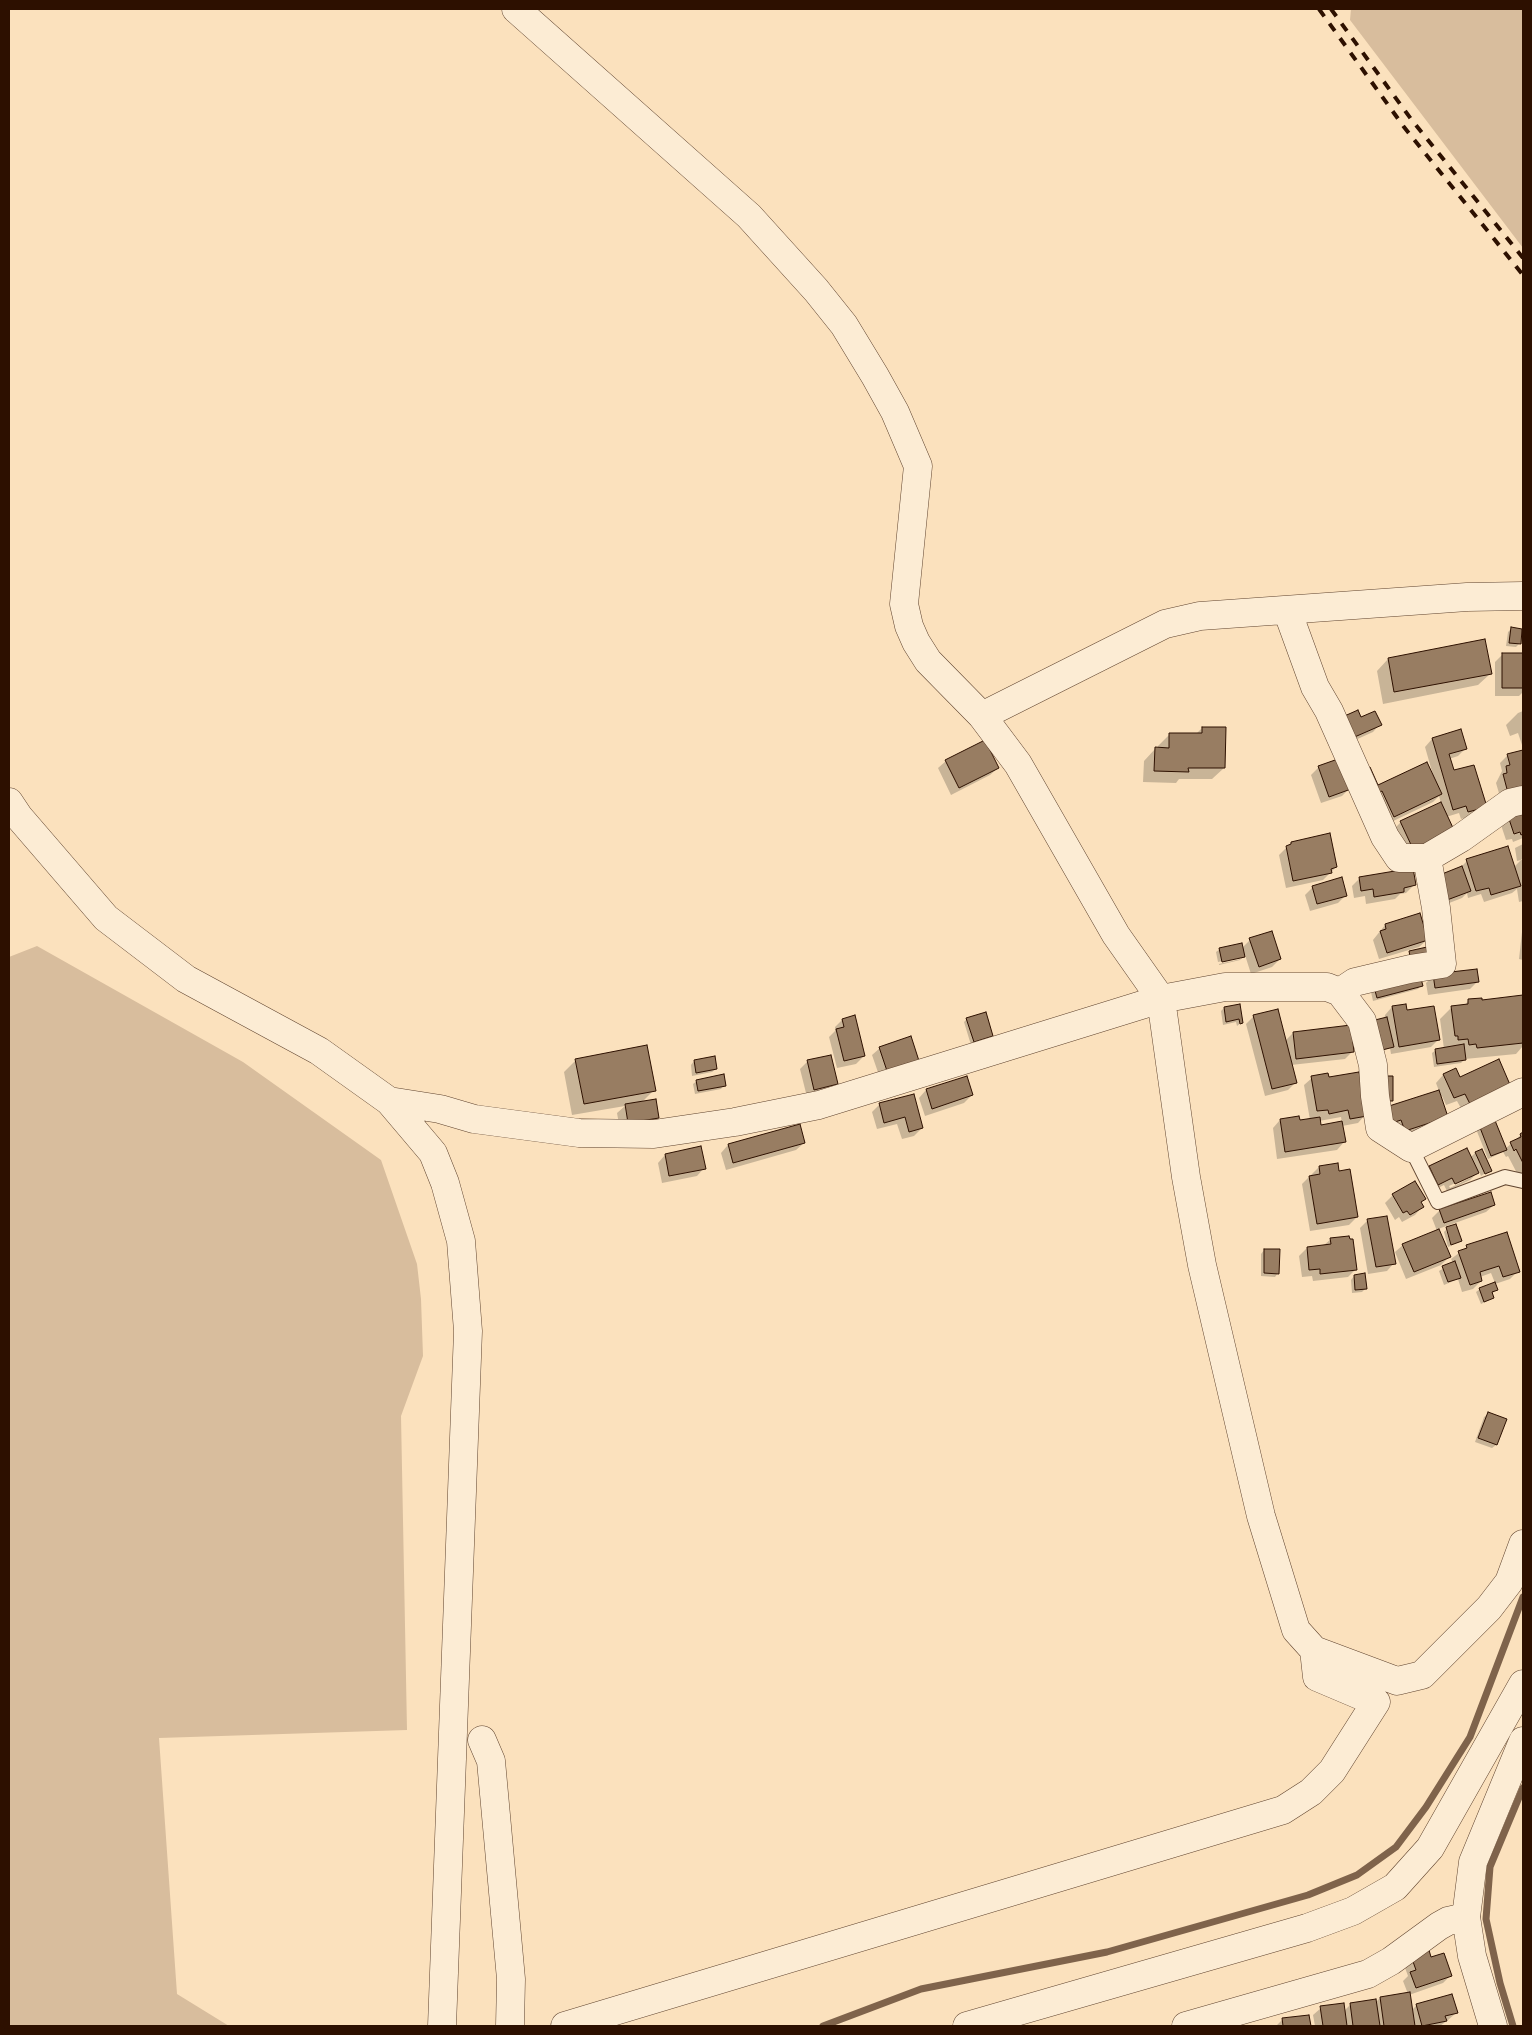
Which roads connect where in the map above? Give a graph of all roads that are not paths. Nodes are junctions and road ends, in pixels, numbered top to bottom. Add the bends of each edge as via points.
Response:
1 (516, 9) edge
2 (1523, 596) edge
3 (1287, 610) junction
4 (982, 716) junction
5 (1523, 800) edge
6 (9, 802) edge
7 (1427, 858) junction
8 (1340, 992) junction
9 (1160, 999) junction
10 (1523, 1092) edge
11 (389, 1101) junction
12 (1411, 1148) junction
13 (1523, 1181) edge
14 (1523, 1544) edge
15 (1518, 1585) edge
16 (1314, 1650) junction
17 (1523, 1684) edge
18 (482, 1740) dead end
19 (1523, 1741) edge
20 (1466, 1917) junction
21 (442, 2026) edge
22 (510, 2026) edge
23 (565, 2026) edge
24 (967, 2026) edge
25 (1186, 2026) edge
26 (1493, 2026) edge

1 - 4 street via 749,216 844,326 891,405 918,466 904,604 909,626 928,661
2 - 3 street
3 - 4 street via 1200,616 1166,624
3 - 7 street via 1315,687 1329,711 1385,837 1399,858
4 - 9 street via 1018,764 1116,935
5 - 7 street via 1510,803
6 - 11 street via 106,918 186,979 319,1051
7 - 8 street via 1442,964 1356,982
8 - 9 street via 1327,987 1225,986
8 - 12 street via 1362,1021 1373,1065 1380,1128
9 - 11 street via 819,1105 654,1134 579,1133 474,1119 440,1108
9 - 16 street via 1197,1236 1231,1394 1261,1516 1296,1630
10 - 12 street
11 - 21 street via 433,1153 444,1183 461,1242 468,1331
12 - 13 lane via 1438,1202 1505,1177
14 - 15 street
15 - 16 street via 1489,1608 1422,1675 1397,1681
16 - 23 street via 1317,1677 1376,1702 1332,1771 1311,1792 1283,1810
17 - 24 street via 1430,1848 1395,1887 1353,1911 1307,1928
18 - 22 street via 491,1761 511,1979
19 - 20 street via 1472,1862
20 - 25 street via 1439,1926 1368,1974
20 - 26 street via 1472,1956

